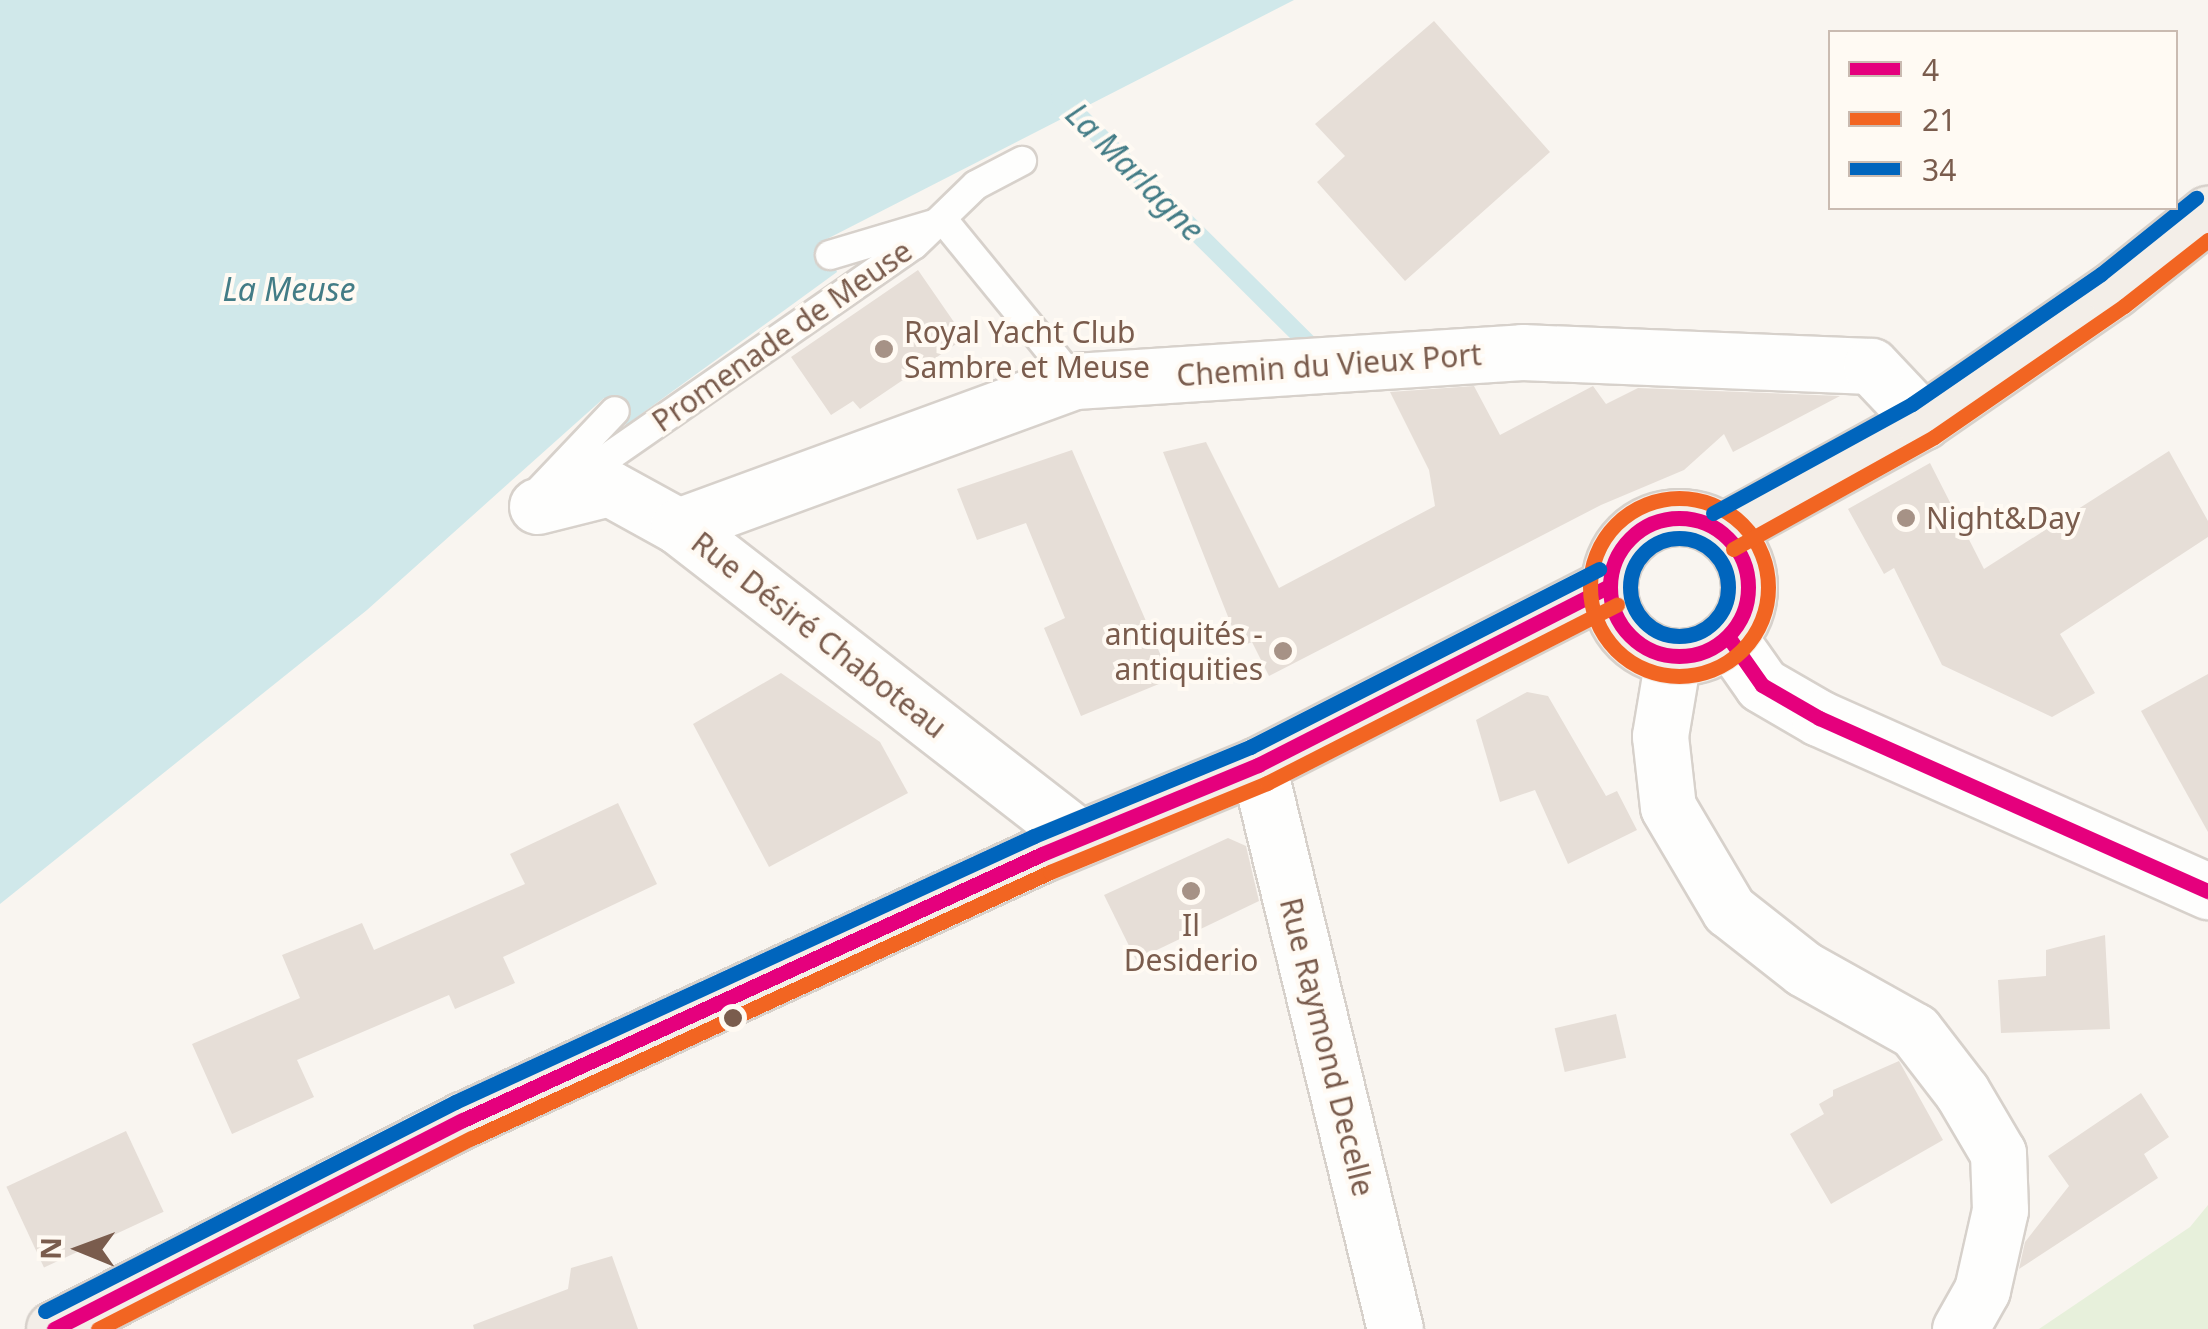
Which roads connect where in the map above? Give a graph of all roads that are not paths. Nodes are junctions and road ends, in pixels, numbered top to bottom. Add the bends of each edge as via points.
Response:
1 (1022, 161) dead end
2 (2208, 214) edge
3 (944, 221) junction
4 (830, 255) dead end
5 (1074, 381) junction
6 (615, 412) dead end
7 (1923, 421) junction
8 (537, 506) junction
9 (678, 526) junction
10 (1723, 531) junction
11 (1608, 587) junction
12 (1729, 638) junction
13 (1673, 658) junction
14 (1258, 765) junction
15 (1080, 838) junction
16 (2208, 891) edge
17 (54, 1329) edge
18 (1395, 1329) edge
19 (1960, 1329) edge

1 - 3 lane, Promenade de Meuse via 976,185
2 - 7 main road via 2112,290
3 - 4 lane
3 - 5 lane
3 - 8 lane, Promenade de Meuse
5 - 7 street, Chemin du Vieux Port via 1522,352 1852,365 1871,366
5 - 9 street, Chemin du Vieux Port
6 - 8 lane via 535,496
7 - 10 main road
8 - 9 street, Rue Désiré Chaboteau via 609,488
9 - 15 street, Rue Désiré Chaboteau
10 - 11 main road via 1686,516 1648,523 1618,549
10 - 12 main road via 1746,564 1748,604
11 - 13 main road via 1616,621 1640,646
11 - 14 main road
12 - 13 main road via 1702,654
12 - 16 street via 1762,684 1819,718
13 - 19 street via 1660,736 1668,807 1728,910 1804,969 1915,1031 1998,1153 2000,1210 1982,1290
14 - 15 main road
14 - 18 street, Rue Raymond Decelle
15 - 17 main road via 463,1120

